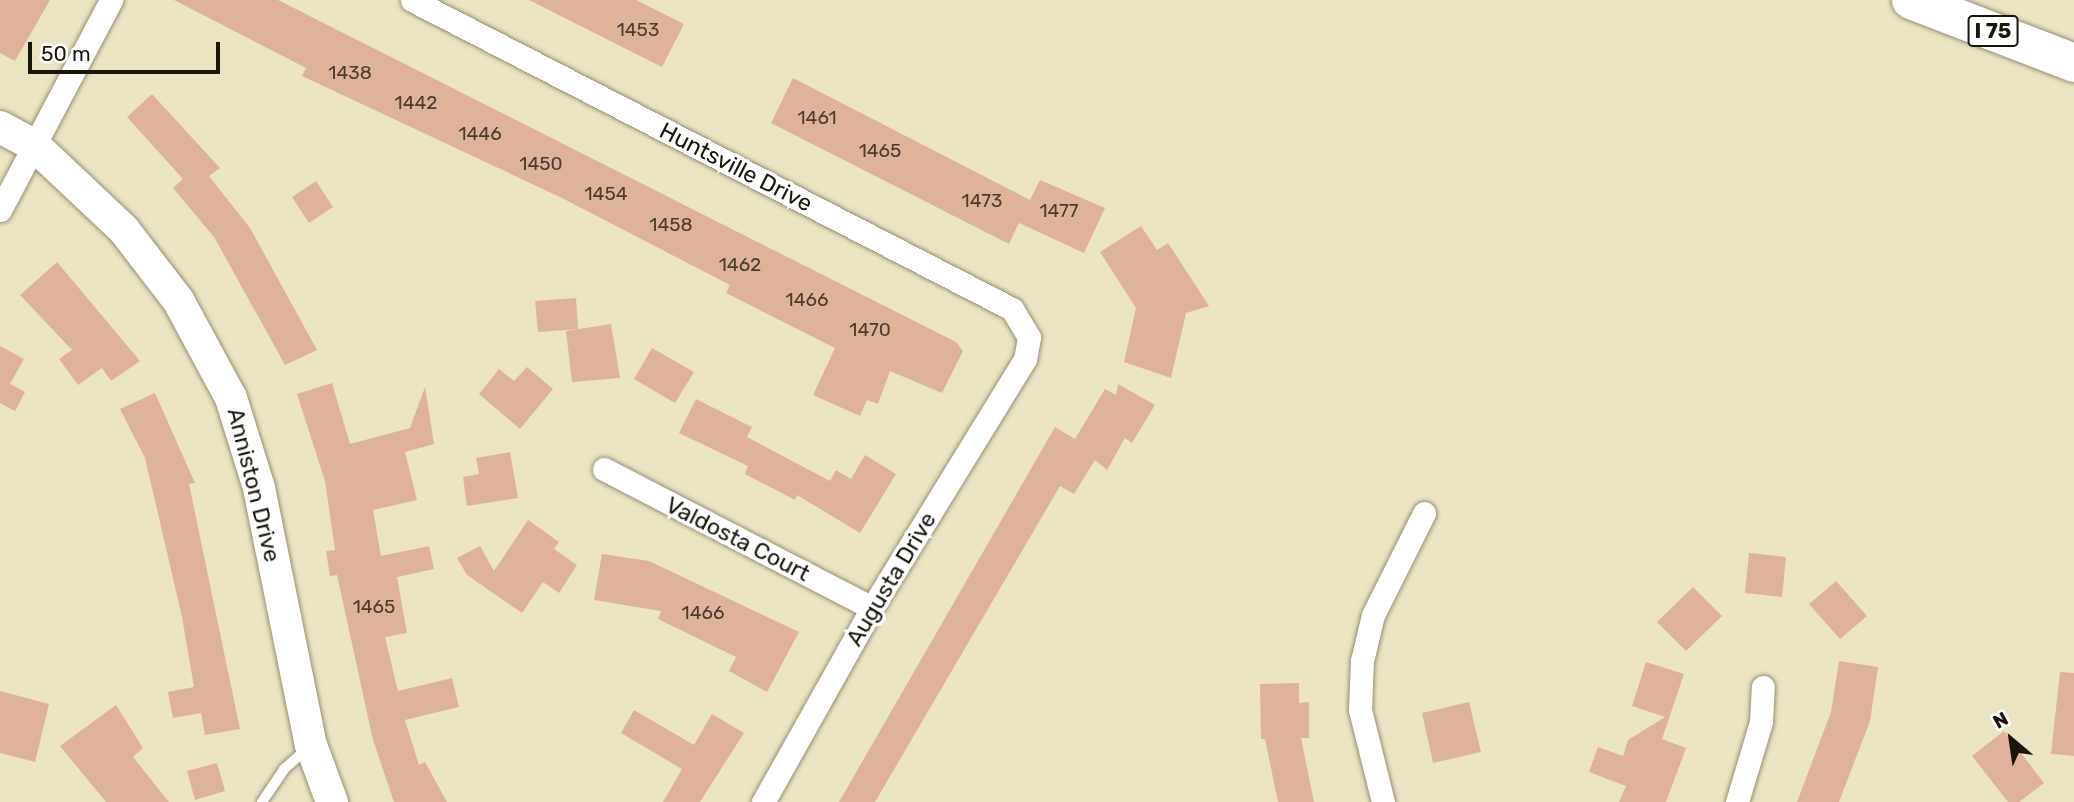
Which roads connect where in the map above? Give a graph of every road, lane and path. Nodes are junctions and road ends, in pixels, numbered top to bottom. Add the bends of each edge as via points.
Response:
1 (111, 0) edge
2 (412, 0) edge
3 (1911, 0) edge
4 (2074, 63) edge
5 (0, 127) edge
6 (35, 146) junction
7 (0, 210) edge
8 (1025, 359) joint
9 (604, 469) dead end
10 (1424, 513) dead end
11 (872, 608) junction
12 (1763, 687) dead end
13 (311, 745) junction
14 (262, 802) edge
15 (332, 802) edge
16 (763, 802) edge
17 (1383, 802) edge
18 (1737, 802) edge

1 - 6 street
2 - 8 street, Huntsville Drive via 1012,309 1029,337
3 - 4 highway, I 75
5 - 6 street, Anniston Drive
6 - 7 street
6 - 13 street, Anniston Drive via 92,196 153,264 232,398 259,488
8 - 11 street, Augusta Drive
9 - 11 street, Valdosta Court
10 - 17 street via 1373,615 1362,661 1360,710
11 - 16 street, Augusta Drive
12 - 18 street via 1761,722
13 - 14 lane via 284,769
13 - 15 street, Anniston Drive

